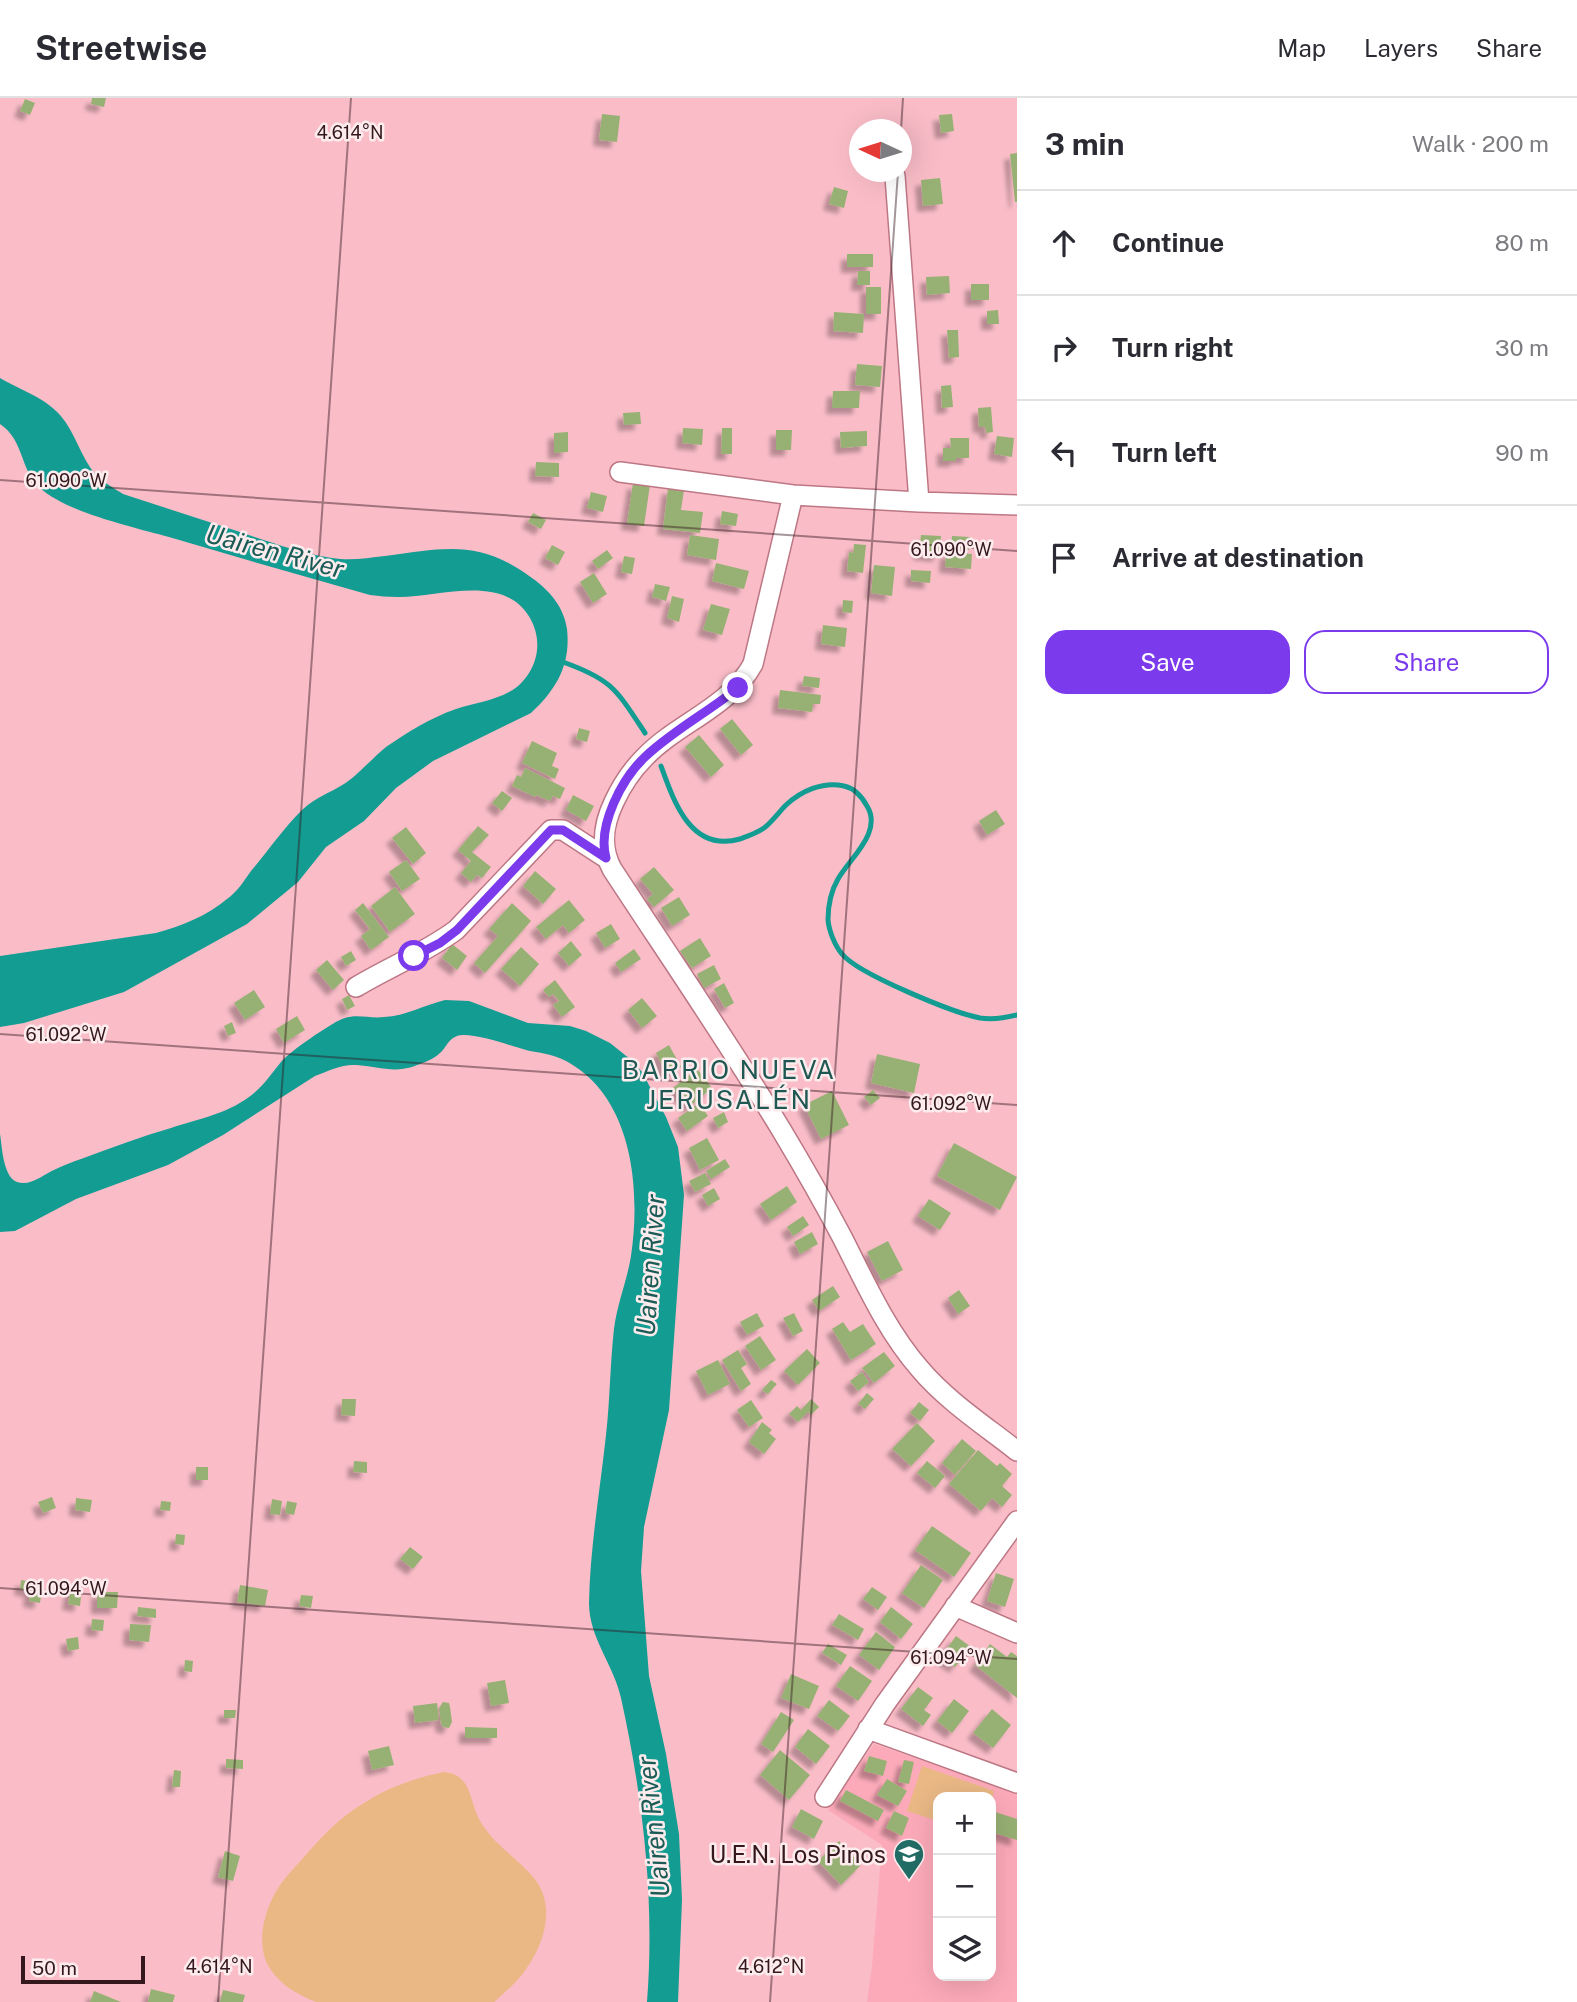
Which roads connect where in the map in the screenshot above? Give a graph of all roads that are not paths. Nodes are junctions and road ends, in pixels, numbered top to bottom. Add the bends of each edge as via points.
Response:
1 (895, 182) edge
2 (620, 472) dead end
3 (793, 495) junction
4 (919, 502) junction
5 (1017, 505) edge
6 (606, 858) junction
7 (356, 987) dead end
8 (1017, 1451) edge
9 (1017, 1521) edge
10 (955, 1606) junction
11 (1017, 1633) edge
12 (868, 1729) junction
13 (1017, 1783) edge
14 (825, 1797) dead end

1 - 4 street
2 - 3 street
3 - 4 street
3 - 6 street via 753,664 738,688 643,758 610,811 604,836
4 - 5 street
6 - 7 street via 563,830 551,830 457,930
6 - 8 street via 763,1100 903,1347 942,1390
9 - 10 street
10 - 11 street
10 - 12 street
12 - 13 street
12 - 14 street

